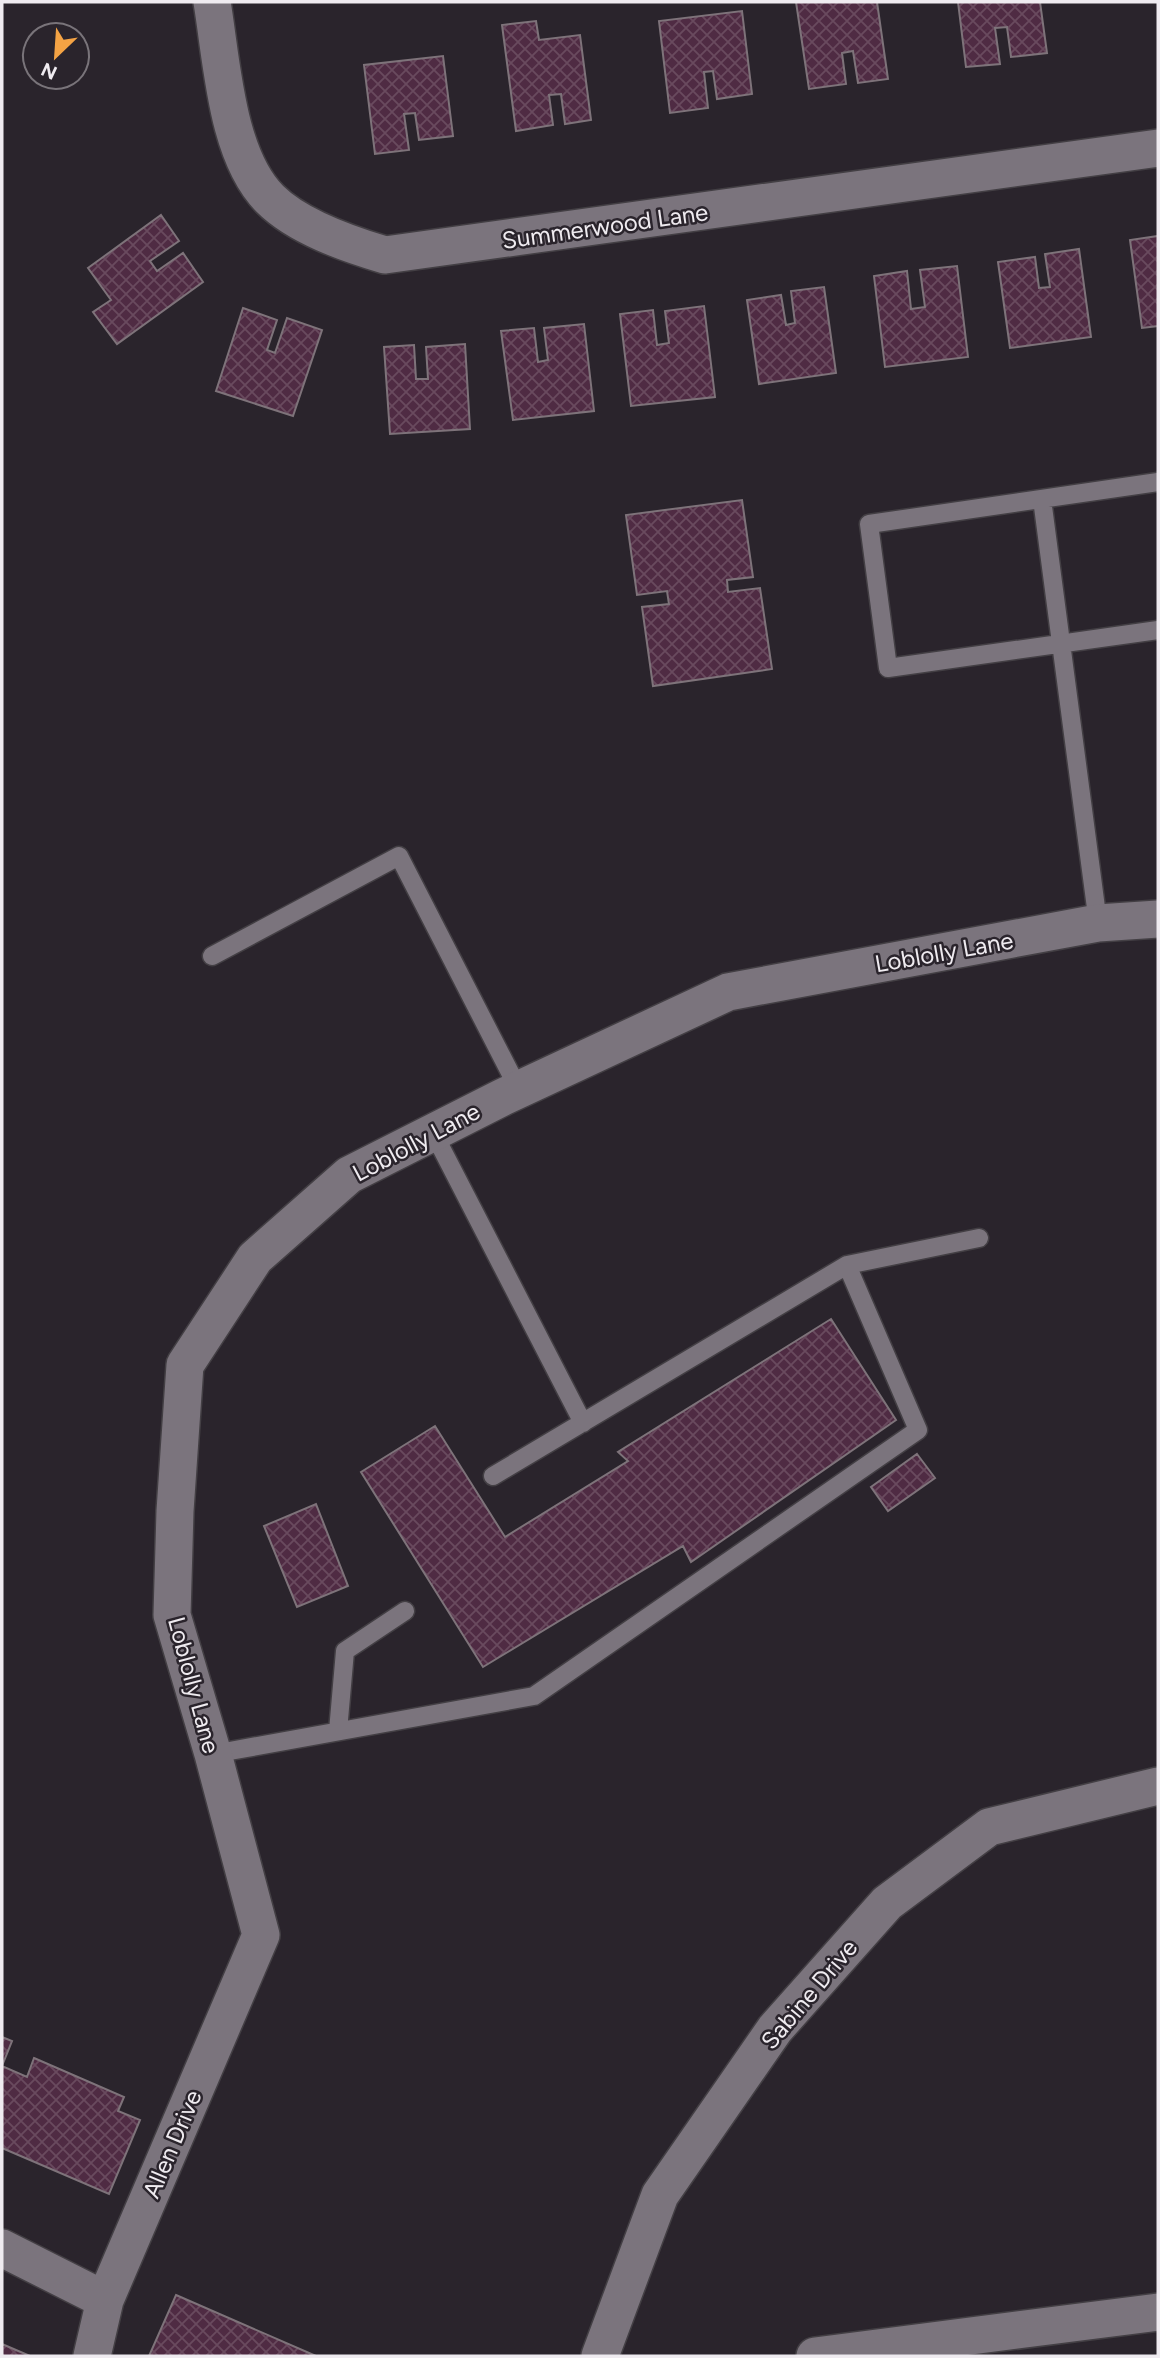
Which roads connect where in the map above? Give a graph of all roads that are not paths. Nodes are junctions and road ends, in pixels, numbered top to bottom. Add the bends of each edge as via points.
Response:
1 (212, 2) edge
2 (1158, 148) edge
3 (1158, 482) edge
4 (1042, 499) junction
5 (1158, 630) edge
6 (1061, 645) junction
7 (1158, 919) edge
8 (1098, 923) junction
9 (212, 956) dead end
10 (519, 1090) junction
11 (433, 1132) junction
12 (979, 1238) dead end
13 (847, 1265) junction
14 (583, 1423) junction
15 (493, 1476) dead end
16 (405, 1611) dead end
17 (338, 1731) junction
18 (214, 1754) junction
19 (1158, 1786) edge
20 (261, 1935) joint
21 (2, 2248) edge
22 (105, 2300) junction
23 (1158, 2312) edge
24 (92, 2356) edge
25 (600, 2356) edge
26 (815, 2356) edge

1 - 2 street, Summerwood Lane via 233,123 244,159 270,199 340,241 385,255
3 - 4 lane
4 - 6 lane
4 - 6 lane via 869,524 888,668
5 - 6 lane
6 - 8 lane
7 - 8 street, Loblolly Lane
8 - 10 street, Loblolly Lane via 728,992
9 - 10 lane via 398,856
10 - 11 street, Loblolly Lane
11 - 14 lane
11 - 18 street, Loblolly Lane via 349,1175 255,1258 185,1365 172,1615
12 - 13 lane
13 - 14 lane
13 - 17 lane via 918,1430 534,1696
14 - 15 lane
16 - 17 lane via 345,1651
17 - 18 lane
18 - 20 street, Loblolly Lane
19 - 25 street, Sabine Drive via 989,1826 887,1903 775,2029 660,2195
20 - 22 street, Allen Drive
21 - 22 street
22 - 24 street, Allen Drive
23 - 26 street

